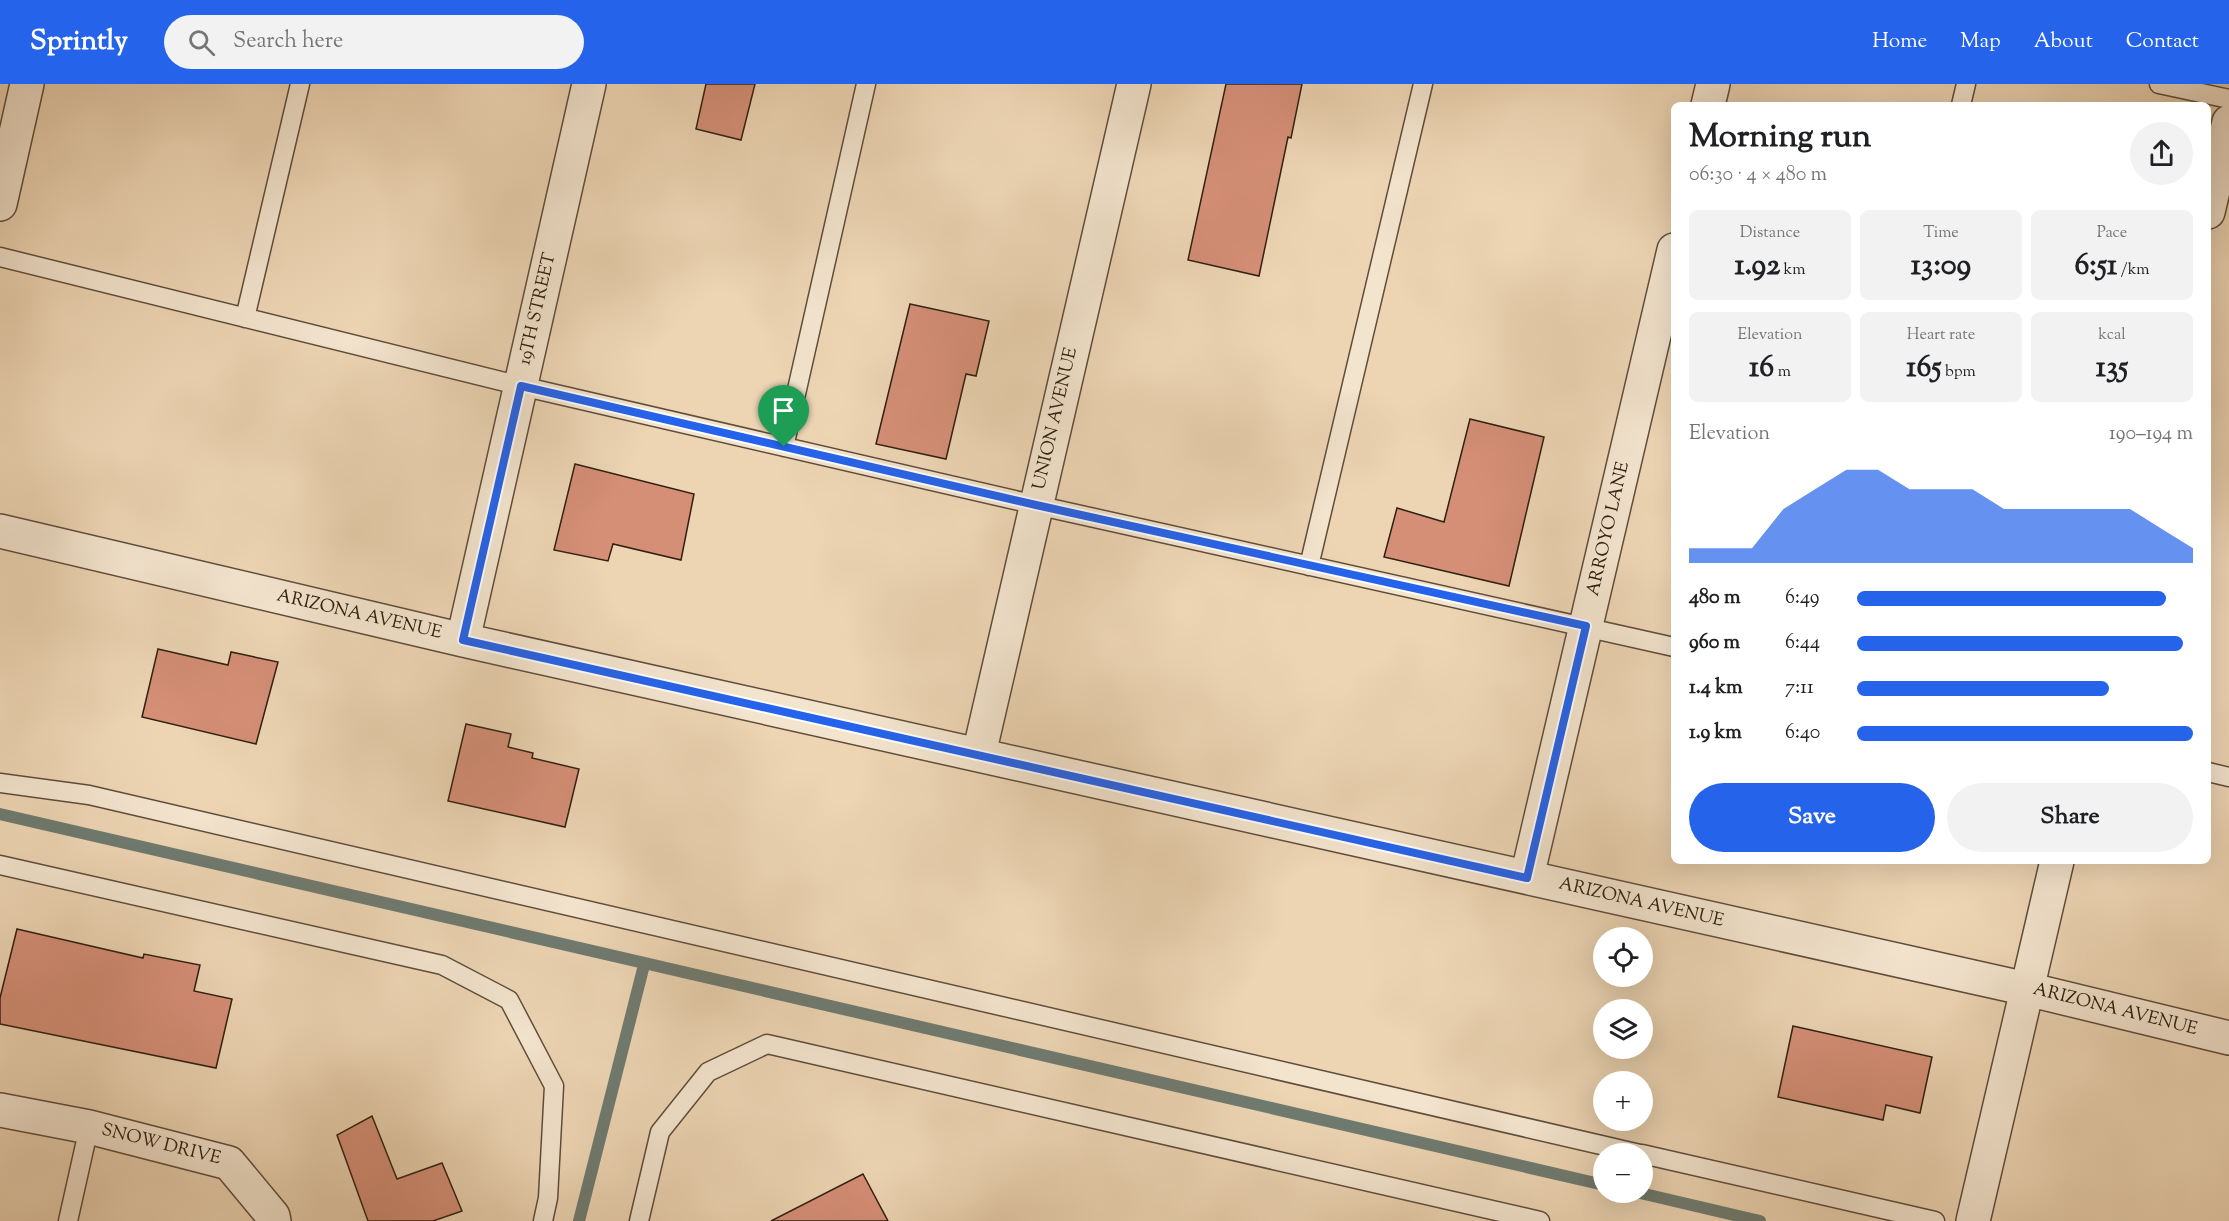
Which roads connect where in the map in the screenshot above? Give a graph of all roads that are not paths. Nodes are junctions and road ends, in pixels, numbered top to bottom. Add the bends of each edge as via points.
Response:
1 (27, 84) edge
2 (300, 84) edge
3 (589, 84) edge
4 (866, 84) edge
5 (1134, 84) edge
6 (1423, 84) edge
7 (1713, 84) edge
8 (1966, 84) edge
9 (2159, 84) edge
10 (2229, 99) edge
11 (1709, 102) edge
12 (1962, 102) edge
13 (2229, 122) edge
14 (2211, 199) edge
15 (0, 204) edge
16 (0, 257) edge
17 (1671, 263) edge
18 (245, 318) junction
19 (521, 386) junction
20 (784, 447) junction
21 (1036, 505) junction
22 (0, 531) edge
23 (1309, 566) junction
24 (1586, 626) junction
25 (463, 640) junction
26 (1671, 646) edge
27 (979, 754) junction
28 (2211, 773) edge
29 (2229, 777) edge
30 (0, 783) edge
31 (2056, 864) edge
32 (0, 865) edge
33 (1527, 878) junction
34 (2027, 988) junction
35 (2229, 1038) edge
36 (0, 1110) edge
37 (89, 1127) junction
38 (1593, 1143) edge
39 (1653, 1157) edge
40 (68, 1221) edge
41 (274, 1221) edge
42 (543, 1221) edge
43 (639, 1221) edge
44 (1540, 1221) edge
45 (1935, 1221) edge
46 (1973, 1221) edge

1 - 15 street
2 - 18 lane
3 - 19 street, 19TH STREET
4 - 20 lane
5 - 21 street, UNION AVENUE
6 - 23 lane
7 - 11 street
8 - 12 lane
9 - 10 lane
13 - 14 street
16 - 18 lane
17 - 24 street, ARROYO LANE
18 - 19 lane
19 - 20 lane
19 - 25 street, 19TH STREET
20 - 21 lane
21 - 23 lane
21 - 27 street, UNION AVENUE
22 - 25 street, ARIZONA AVENUE
23 - 24 lane
24 - 26 lane
24 - 33 street, ARROYO LANE
25 - 27 street, ARIZONA AVENUE
27 - 33 street, ARIZONA AVENUE
28 - 29 lane
30 - 38 lane via 101,798
31 - 34 street
32 - 42 lane via 442,965 509,1000 554,1086 548,1198
33 - 34 street, ARIZONA AVENUE
34 - 35 street, ARIZONA AVENUE
34 - 46 street
36 - 37 street, SNOW DRIVE
37 - 40 lane
37 - 41 street, SNOW DRIVE via 229,1162
39 - 45 lane
43 - 44 lane via 660,1132 708,1072 767,1044

